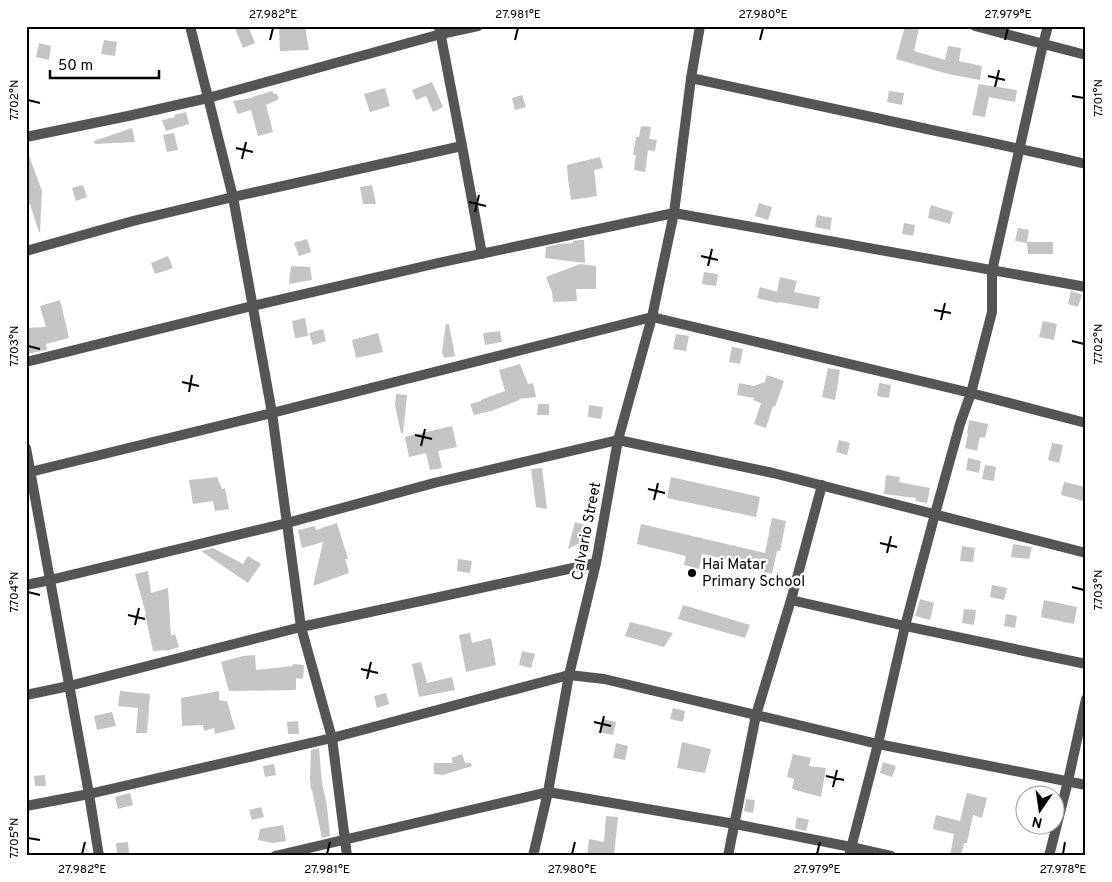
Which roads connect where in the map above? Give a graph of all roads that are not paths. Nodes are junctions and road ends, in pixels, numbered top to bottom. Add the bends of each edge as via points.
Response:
1 (190, 26) edge
2 (478, 26) edge
3 (700, 26) edge
4 (975, 26) edge
5 (1048, 26) edge
6 (440, 30) edge
7 (1042, 44) junction
8 (1086, 55) edge
9 (691, 78) junction
10 (208, 98) junction
11 (26, 136) edge
12 (462, 146) junction
13 (1020, 148) junction
14 (1086, 164) edge
15 (233, 197) junction
16 (674, 212) junction
17 (26, 250) edge
18 (482, 254) junction
19 (992, 271) junction
20 (1086, 287) edge
21 (252, 306) junction
22 (652, 317) junction
23 (26, 362) edge
24 (971, 393) junction
25 (272, 413) junction
26 (1086, 423) edge
27 (618, 440) junction
28 (26, 448) edge
29 (28, 472) edge
30 (822, 485) junction
31 (935, 514) junction
32 (287, 523) junction
33 (1086, 553) edge
34 (596, 562) junction
35 (50, 580) junction
36 (26, 585) edge
37 (791, 600) junction
38 (905, 626) junction
39 (300, 627) junction
40 (1086, 664) edge
41 (569, 675) junction
42 (69, 686) junction
43 (26, 695) edge
44 (1086, 699) edge
45 (756, 715) junction
46 (332, 738) junction
47 (878, 744) junction
48 (1068, 781) junction
49 (1086, 785) edge
50 (548, 792) junction
51 (90, 794) junction
52 (26, 806) edge
53 (735, 824) junction
54 (345, 839) junction
55 (850, 851) edge
56 (99, 856) edge
57 (275, 856) edge
58 (347, 856) edge
59 (533, 856) edge
60 (728, 856) edge
61 (891, 856) edge
62 (1049, 856) edge

1 - 10 street
2 - 6 street
3 - 9 street, Calvario Street
4 - 7 street
5 - 7 street
6 - 10 street
6 - 12 street
7 - 8 street
7 - 13 street
9 - 13 street
9 - 16 street, Calvario Street
10 - 11 street
10 - 15 street
12 - 15 street
12 - 18 street
13 - 14 street
13 - 19 street
15 - 17 street
15 - 21 street
16 - 18 street
16 - 19 street
16 - 22 street, Calvario Street
18 - 21 street
19 - 20 street
19 - 24 street via 992,312
21 - 23 street
21 - 25 street
22 - 24 street
22 - 25 street
22 - 27 street, Calvario Street
24 - 26 street
24 - 31 street
25 - 29 street
25 - 32 street
27 - 30 street
27 - 32 street via 434,483
27 - 34 street, Calvario Street
28 - 29 street
29 - 35 street
30 - 31 street
30 - 37 street
31 - 33 street
31 - 38 street
32 - 35 street
32 - 39 street
34 - 39 street
34 - 41 street, Calvario Street
35 - 36 street
35 - 42 street
37 - 38 street
37 - 45 street
38 - 40 street
38 - 47 street
39 - 42 street
39 - 46 street
41 - 45 street via 604,679
41 - 46 street
41 - 50 street, Calvario Street
42 - 43 street
42 - 51 street
44 - 48 street
45 - 47 street
45 - 53 street
46 - 51 street
46 - 54 street
47 - 48 street
47 - 55 street
48 - 49 street
48 - 62 street
50 - 53 street
50 - 54 street
50 - 59 street, Calvario Street
51 - 52 street
51 - 56 street
53 - 55 street
53 - 60 street
54 - 57 street
54 - 58 street
55 - 61 street

